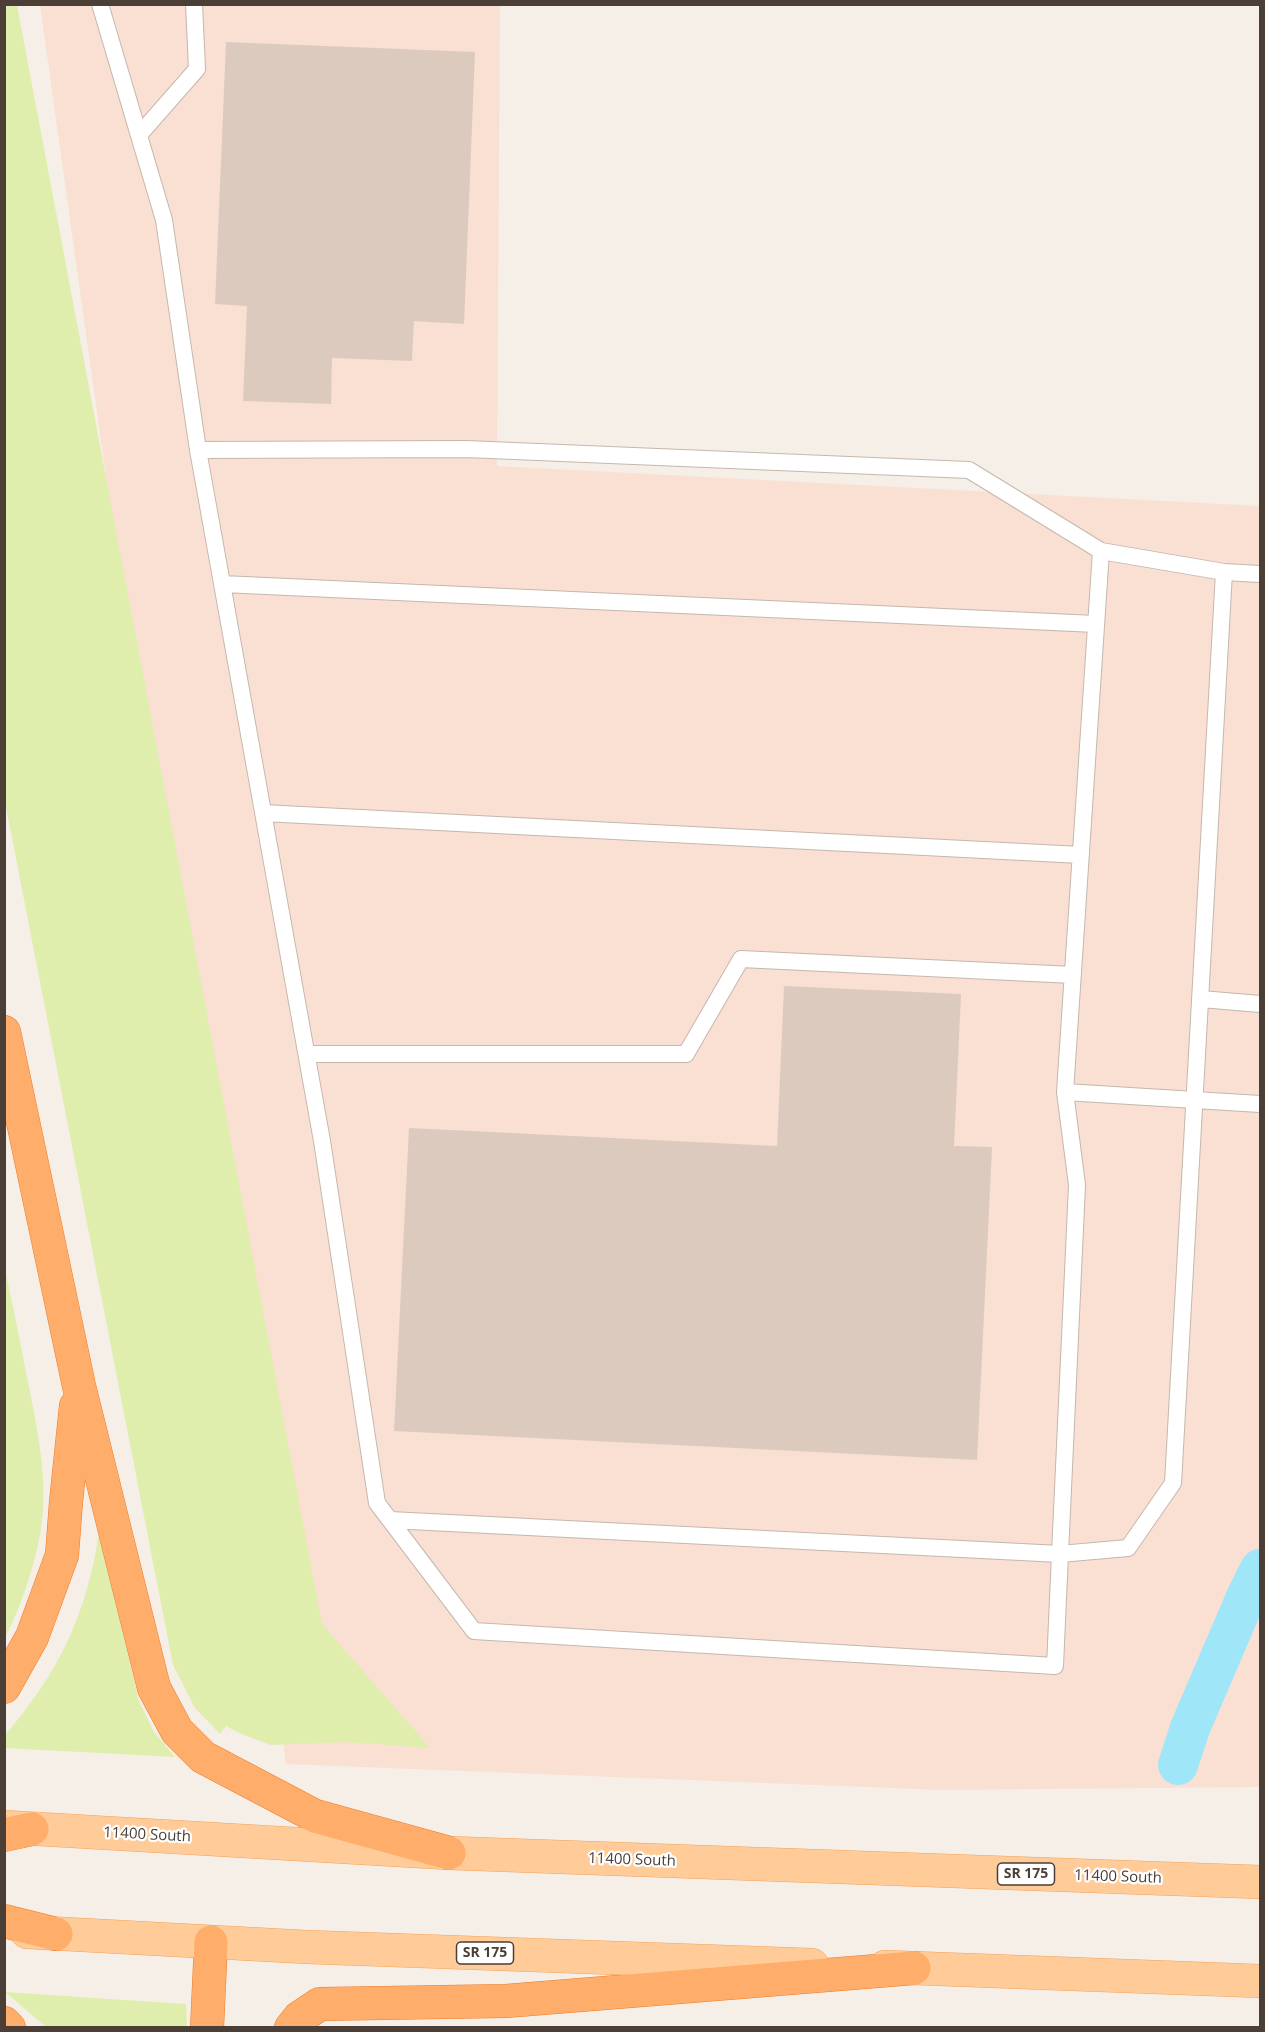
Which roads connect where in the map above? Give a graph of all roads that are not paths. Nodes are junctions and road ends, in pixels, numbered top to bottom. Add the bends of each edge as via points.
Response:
1 (100, 4) edge
2 (194, 4) edge
3 (139, 135) junction
4 (198, 450) junction
5 (1101, 551) junction
6 (1224, 572) junction
7 (1260, 574) edge
8 (222, 584) junction
9 (1096, 624) junction
10 (263, 813) junction
11 (1081, 855) junction
12 (1073, 975) junction
13 (1201, 999) junction
14 (1260, 1004) edge
15 (4, 1032) edge
16 (307, 1054) junction
17 (1065, 1092) junction
18 (1196, 1100) junction
19 (1260, 1104) edge
20 (79, 1386) junction
21 (390, 1520) junction
22 (1060, 1554) junction
23 (4, 1686) edge
24 (14, 1830) edge
25 (449, 1852) junction
26 (1260, 1882) edge
27 (4, 1921) edge
28 (4, 1931) edge
29 (56, 1934) junction
30 (211, 1942) junction
31 (914, 1968) junction
32 (1260, 1981) edge
33 (4, 2023) edge
34 (9, 2028) edge
35 (207, 2028) edge
36 (291, 2028) edge

1 - 3 lane
2 - 3 lane via 197,69
3 - 4 lane via 164,220
4 - 5 lane via 466,449 969,470
4 - 8 lane
5 - 6 lane
5 - 9 lane
6 - 7 lane
6 - 13 lane
8 - 9 lane
8 - 10 lane
9 - 11 lane
10 - 11 lane
10 - 16 lane
11 - 12 lane
12 - 16 lane via 741,959 686,1054
12 - 17 lane
13 - 14 lane
13 - 18 lane
15 - 20 highway
16 - 21 lane via 377,1503
17 - 18 lane
17 - 22 lane via 1077,1185
18 - 19 lane
18 - 22 lane via 1173,1483 1128,1548
20 - 23 highway via 63,1555 32,1637
20 - 25 highway via 154,1688 177,1731 203,1757 315,1816
21 - 22 lane
21 - 22 lane via 474,1631 1055,1666
24 - 25 main road, 11400 South / SR 175
25 - 26 main road, 11400 South / SR 175
27 - 29 highway
28 - 29 main road, SR 175
29 - 30 main road, SR 175
30 - 31 main road, SR 175
30 - 35 highway
31 - 32 main road, SR 175
31 - 36 highway via 506,2001 320,2004
33 - 34 highway

